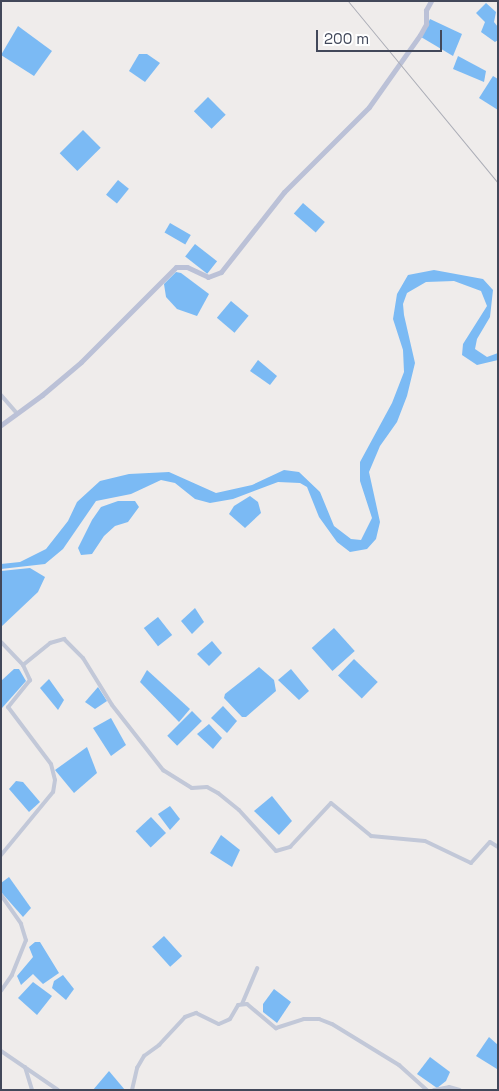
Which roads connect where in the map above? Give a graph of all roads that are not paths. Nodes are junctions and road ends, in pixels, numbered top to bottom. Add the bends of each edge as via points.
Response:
1 (431, 1) edge
2 (1, 395) edge
3 (16, 412) junction
4 (1, 425) edge
5 (1, 642) edge
6 (22, 666) junction
7 (498, 847) edge
8 (1, 855) edge
9 (1, 895) edge
10 (257, 968) dead end
11 (1, 991) edge
12 (242, 1004) junction
13 (1, 1051) edge
14 (25, 1067) junction
15 (32, 1090) edge
16 (58, 1090) edge
17 (132, 1090) edge
18 (427, 1090) edge
19 (434, 1090) edge
20 (460, 1090) edge

1 - 3 main road via 420,35 369,107 278,198 221,272 208,278 187,267 176,267 81,362
2 - 3 street
3 - 4 main road
5 - 6 street
6 - 7 street via 50,642 64,639 83,658 117,712 163,770 192,788 207,787 218,793 239,810 276,851 290,847 331,804 371,836 425,841 471,863 490,842
6 - 8 street via 30,680 8,707 51,764 54,787 29,824
9 - 11 street via 20,924 26,940 12,975
10 - 12 street
12 - 17 street via 238,1004 230,1019 222,1023 215,1023 196,1013 185,1017 144,1056 137,1068
12 - 18 street via 247,1004 276,1028 304,1019 332,1024 391,1060
13 - 14 street
14 - 15 street
14 - 16 street
19 - 20 street via 449,1087

